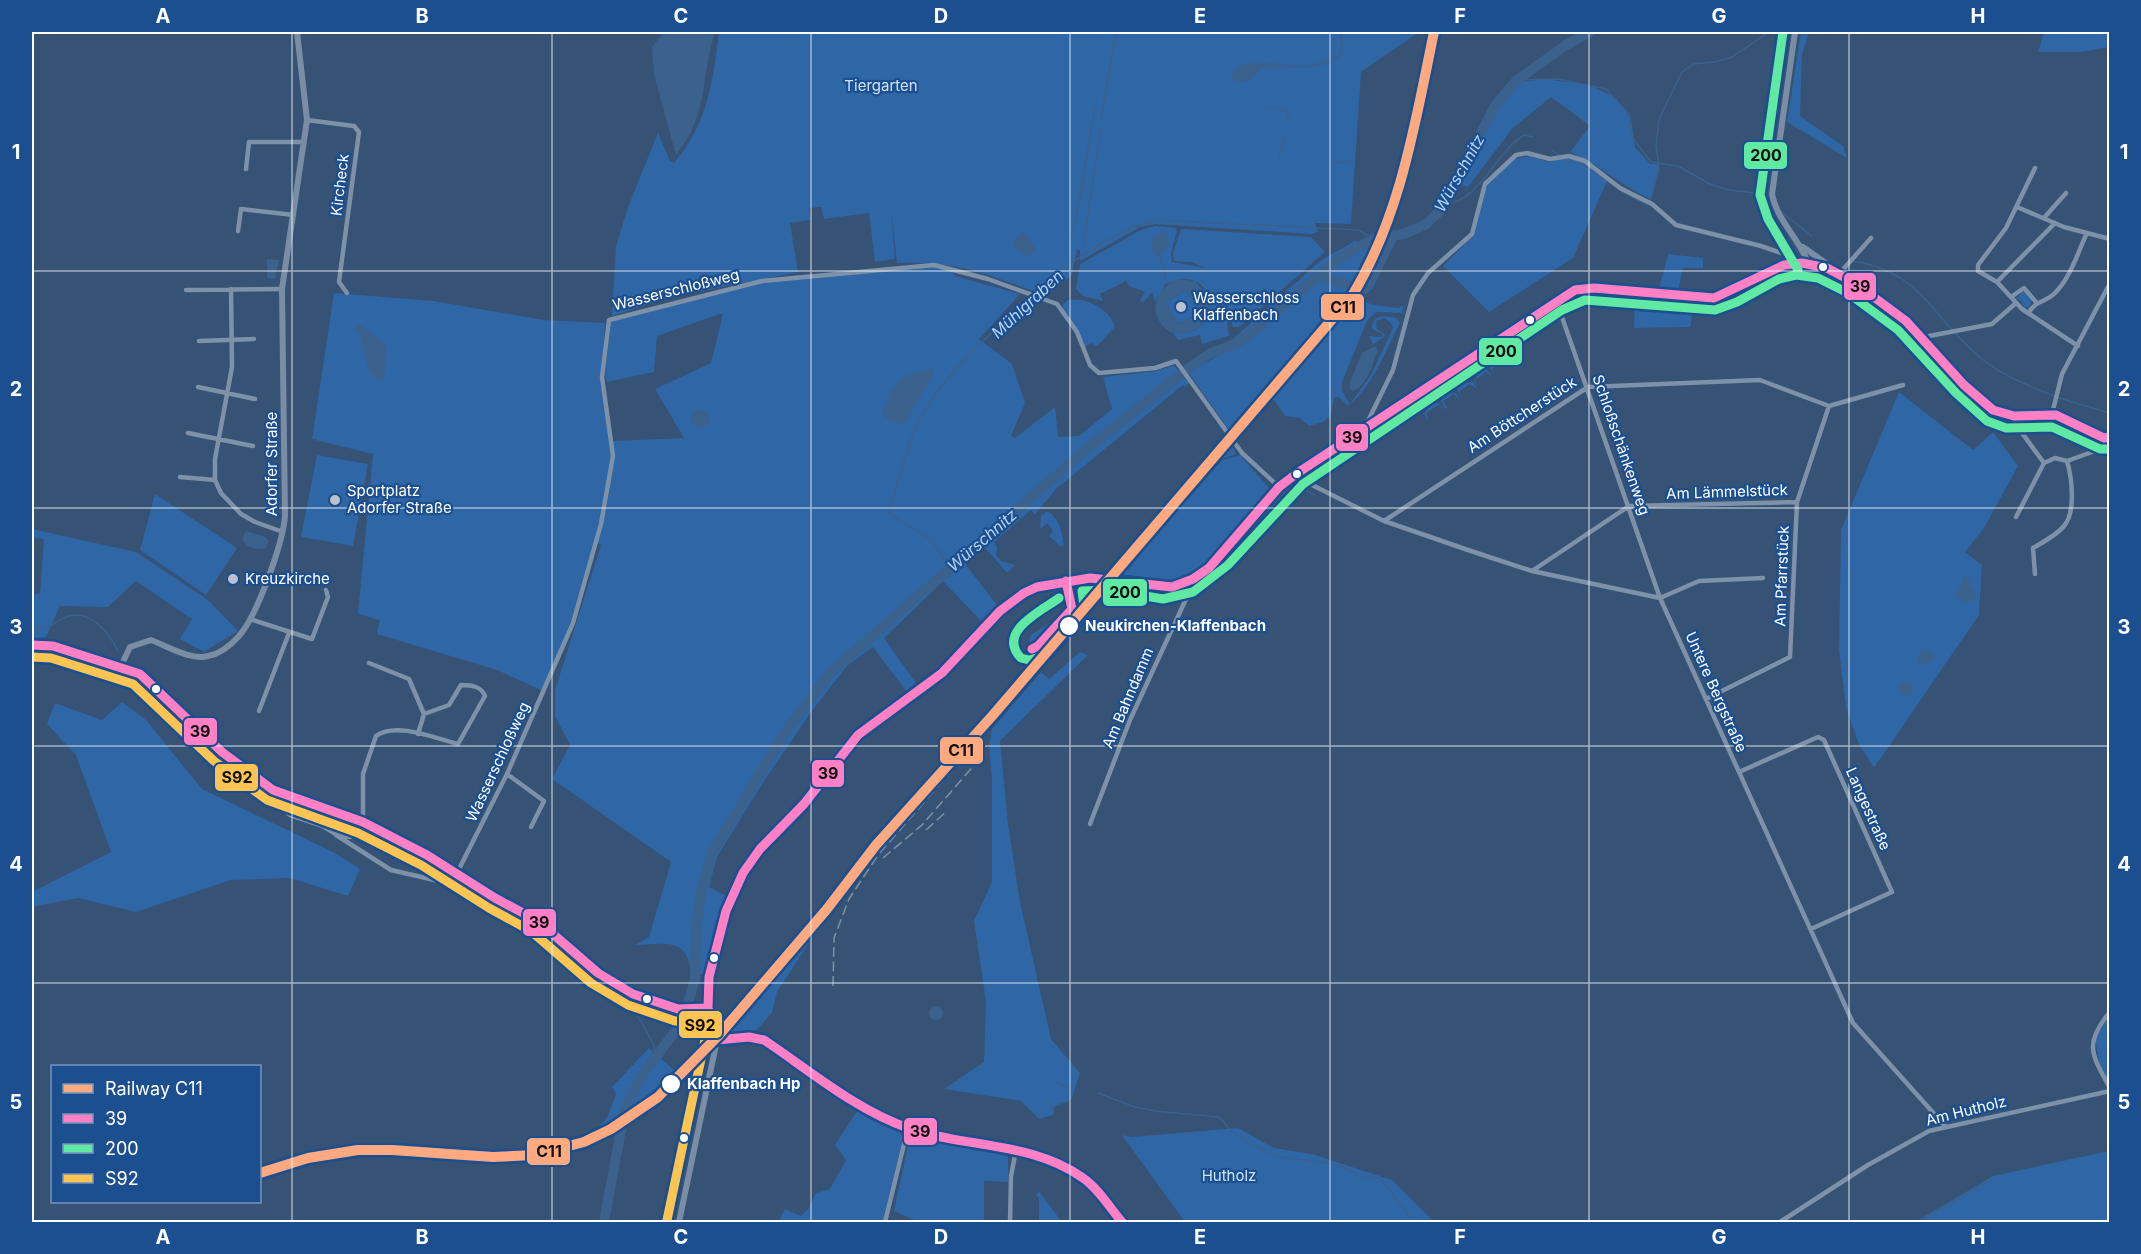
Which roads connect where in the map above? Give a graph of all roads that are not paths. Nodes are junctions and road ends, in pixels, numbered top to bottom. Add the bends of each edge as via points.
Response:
1 (297, 32) edge
2 (1795, 32) edge
3 (307, 120) junction
4 (304, 142) junction
5 (2035, 168) dead end
6 (246, 170) dead end
7 (2066, 193) dead end
8 (2017, 207) junction
9 (294, 216) junction
10 (2044, 218) junction
11 (2055, 223) junction
12 (238, 231) dead end
13 (2086, 235) junction
14 (1871, 238) dead end
15 (2109, 239) edge
16 (1803, 247) junction
17 (1797, 264) junction
18 (1809, 265) junction
19 (1836, 273) junction
20 (1997, 282) junction
21 (2109, 283) edge
22 (231, 289) junction
23 (282, 289) junction
24 (186, 290) dead end
25 (347, 293) dead end
26 (2011, 297) junction
27 (1556, 300) junction
28 (2036, 302) junction
29 (2016, 303) junction
30 (2029, 312) junction
31 (1924, 337) junction
32 (232, 339) junction
33 (254, 339) dead end
34 (199, 341) dead end
35 (2078, 346) junction
36 (1903, 385) dead end
37 (198, 387) dead end
38 (1588, 387) junction
39 (228, 393) junction
40 (255, 399) dead end
41 (1829, 406) junction
42 (2052, 414) junction
43 (2011, 418) junction
44 (1365, 428) junction
45 (188, 433) dead end
46 (220, 438) junction
47 (2107, 438) edge
48 (253, 446) dead end
49 (2106, 447) junction
50 (2109, 458) edge
51 (2067, 461) junction
52 (2044, 463) junction
53 (1296, 474) junction
54 (180, 477) dead end
55 (214, 480) junction
56 (1279, 487) junction
57 (1797, 502) junction
58 (1629, 506) junction
59 (2016, 517) dead end
60 (1384, 521) junction
61 (283, 532) junction
62 (1532, 571) junction
63 (2035, 574) dead end
64 (1763, 578) dead end
65 (1186, 582) junction
66 (326, 590) dead end
67 (1660, 598) junction
68 (250, 619) junction
69 (289, 633) junction
70 (32, 645) edge
71 (369, 663) dead end
72 (121, 666) junction
73 (1706, 699) junction
74 (259, 711) dead end
75 (424, 714) junction
76 (418, 734) junction
77 (1739, 772) junction
78 (507, 774) junction
79 (273, 790) junction
80 (1090, 824) dead end
81 (363, 825) junction
82 (531, 827) dead end
83 (334, 833) junction
84 (457, 873) junction
85 (495, 898) junction
86 (1811, 929) junction
87 (708, 1008) junction
88 (2109, 1012) edge
89 (717, 1040) junction
90 (2109, 1089) edge
91 (1945, 1126) junction
92 (908, 1128) junction
93 (1016, 1150) junction
94 (679, 1222) edge
95 (885, 1222) edge
96 (1010, 1222) edge
97 (1122, 1222) edge
98 (1780, 1222) edge

1 - 3 street, Adorfer Straße
2 - 16 street via 1772,194 1781,218
3 - 4 street, Adorfer Straße
3 - 25 street, Kircheck via 354,126 359,132 339,282
4 - 6 street via 249,142
4 - 9 street, Adorfer Straße
5 - 8 street
7 - 10 street
8 - 10 street
8 - 20 street via 1978,265 1978,271
9 - 12 street via 241,209
9 - 23 street, Adorfer Straße
10 - 11 street
11 - 13 street
11 - 20 street
13 - 15 street
13 - 28 street via 2061,285 2051,296
14 - 19 street
16 - 18 street
16 - 19 street
17 - 18 street
17 - 27 street via 1771,270 1728,295 1714,298 1584,288
17 - 44 street via 1790,256 1761,246 1676,225 1652,204 1620,188 1585,161 1516,155 1485,184 1472,234 1428,273 1413,295 1393,370
18 - 19 street
19 - 31 street via 1898,314
20 - 26 street
21 - 35 street
22 - 23 street
22 - 24 street
22 - 32 street
23 - 61 street, Adorfer Straße
26 - 28 street via 2024,288
26 - 29 street
27 - 38 street, Schloßschänkenweg
27 - 44 street
28 - 30 street
29 - 30 street
29 - 31 street via 1992,324
30 - 35 street
31 - 43 street via 1972,393
32 - 33 street
32 - 34 street
32 - 39 street
35 - 42 street via 2062,374
36 - 41 street
37 - 39 street
38 - 41 street, Am Böttcherstück via 1760,380
38 - 58 street, Schloßschänkenweg
38 - 60 street, Am Böttcherstück
39 - 40 street
39 - 46 street
41 - 57 street, Am Pfarrstück
42 - 43 street
42 - 47 street
43 - 52 street
44 - 53 street
45 - 46 street
46 - 48 street
46 - 55 street
47 - 49 street
49 - 50 street
49 - 51 street
51 - 52 street via 2055,458
51 - 63 street via 2071,515 2064,527 2033,548
52 - 59 street
53 - 56 street
53 - 60 street
54 - 55 street
55 - 61 street via 221,494 241,514
56 - 65 street via 1209,568
56 - 78 street, Wasserschloßweg via 1242,453 1178,362 1099,374 1090,365 1077,332 1058,304 934,265 762,280 609,320 602,377 613,456 604,513 573,623
57 - 58 street, Am Lämmelstück
57 - 73 street, Am Pfarrstück via 1790,657
58 - 62 street
58 - 67 street, Schloßschänkenweg
60 - 62 street
61 - 68 street, Adorfer Straße
62 - 67 street
64 - 67 street via 1699,581
65 - 80 street, Am Bahndamm via 1186,599 1130,720
65 - 87 street via 1172,586 1111,578 1037,587 1012,602 942,673 867,725 743,873 726,911 709,977
66 - 69 street via 328,597 312,639
67 - 73 street, Untere Bergstraße
68 - 69 street
68 - 72 street, Adorfer Straße via 234,641 207,657 196,657 151,640 130,647
69 - 74 street
70 - 72 street via 53,646
71 - 75 street via 410,679
72 - 79 street via 150,681 222,752
73 - 77 street, Untere Bergstraße
75 - 76 street
75 - 76 street via 449,705 461,685 473,685 485,696 459,744
76 - 81 street via 388,730 376,736 363,774
77 - 86 street, Untere Bergstraße
77 - 86 street, Langestraße via 1818,737 1824,740 1892,892
78 - 82 street via 544,801
78 - 84 street, Wasserschloßweg
79 - 81 street
79 - 83 street via 273,801 290,815
81 - 83 street via 358,834 350,837
81 - 84 street
83 - 85 street via 391,870 443,882 491,906
84 - 85 street
85 - 87 street via 538,921 610,981 643,999 678,1009
86 - 91 street, Untere Bergstraße via 1853,1023
87 - 89 street
88 - 90 street via 2091,1042 2093,1056
89 - 92 street via 764,1040 858,1103
89 - 94 street
90 - 91 street, Am Hutholz
91 - 98 street, Am Hutholz via 1868,1165
92 - 93 street
92 - 95 street
93 - 96 street
93 - 97 street via 1071,1169 1085,1179

